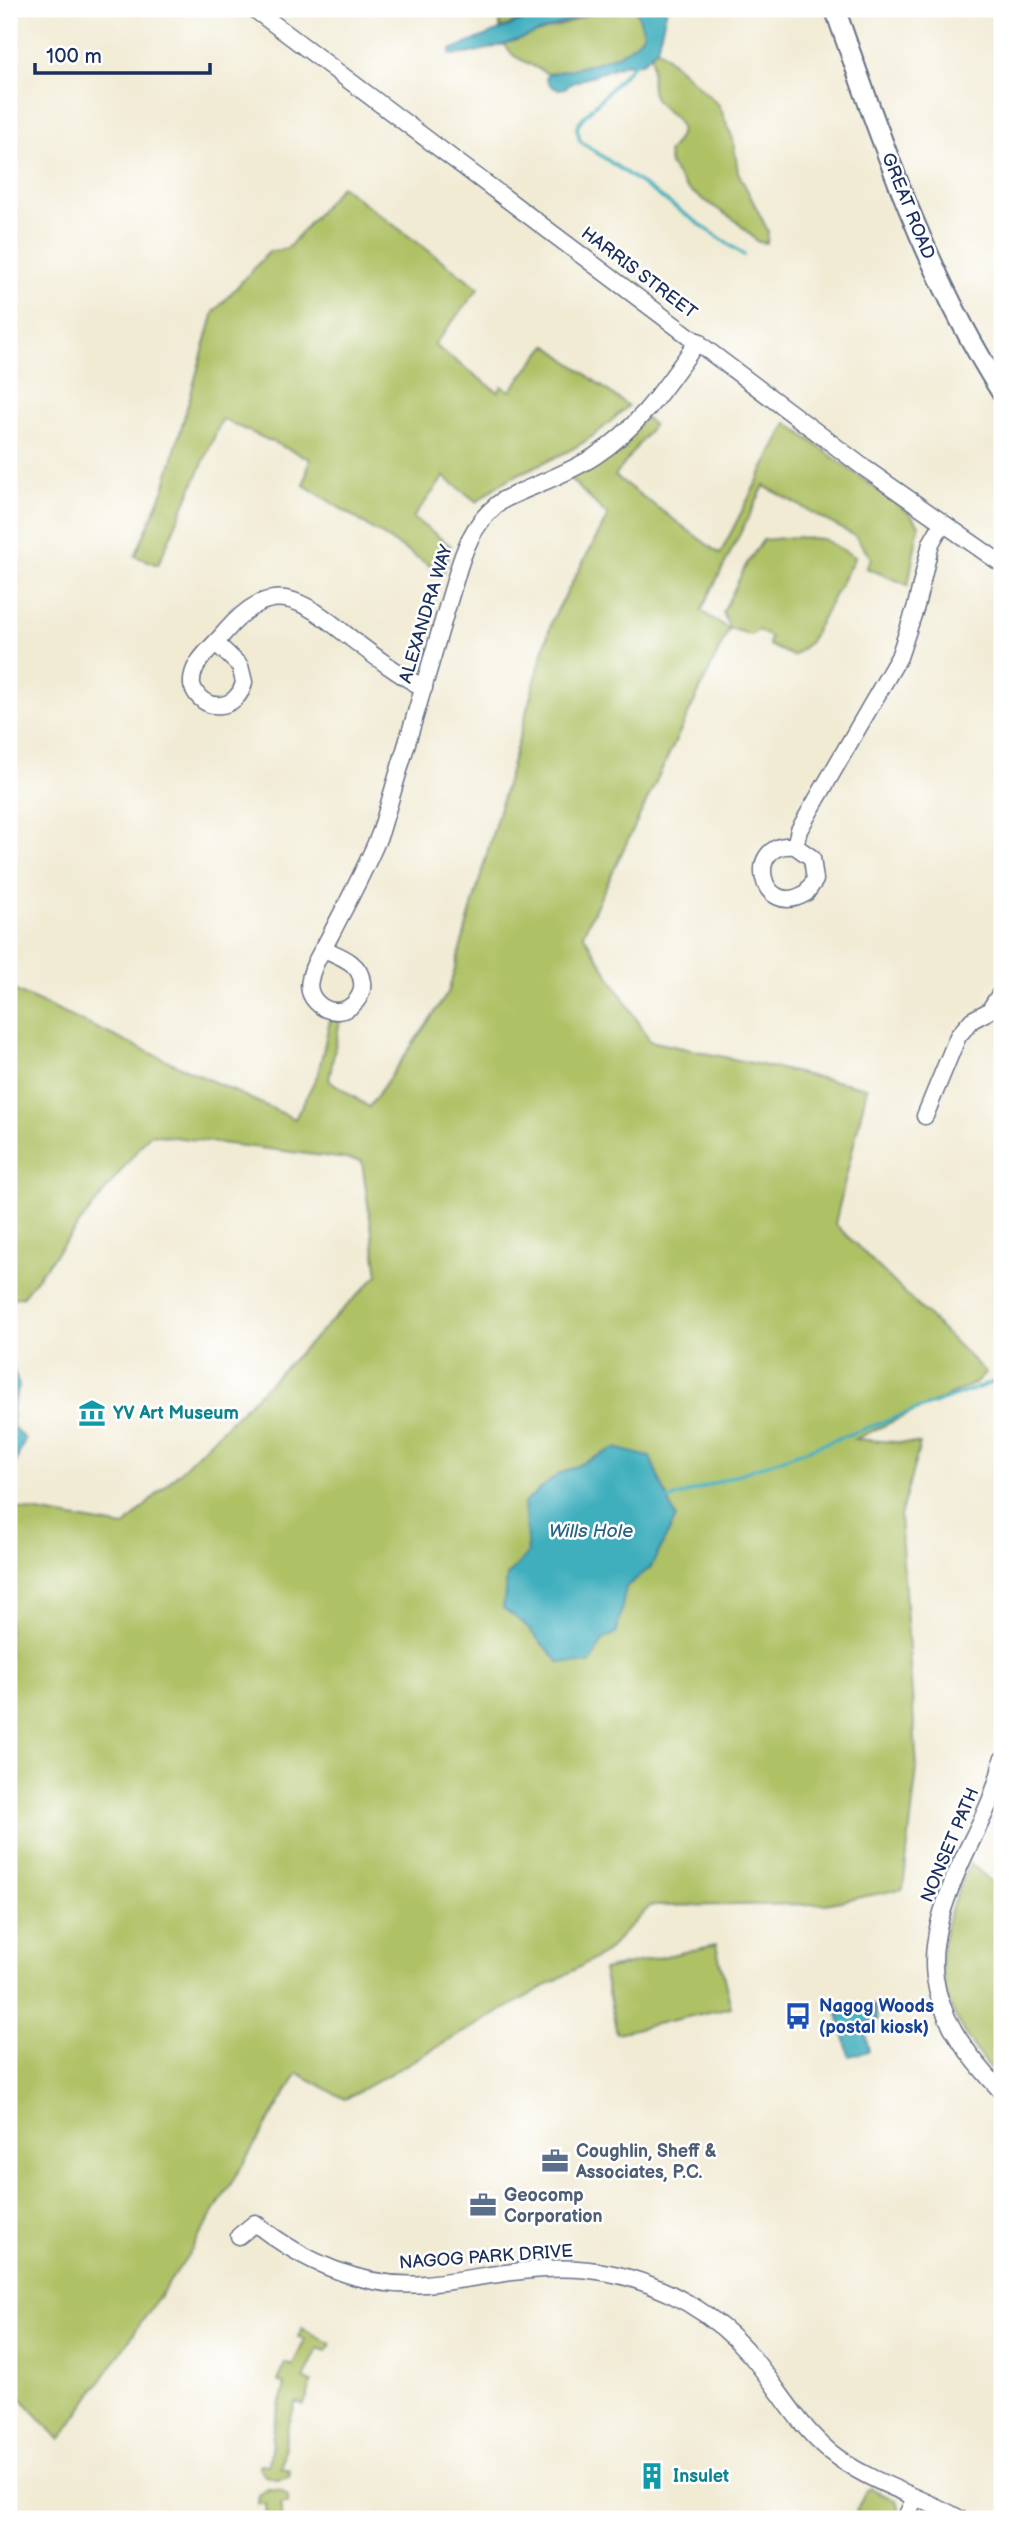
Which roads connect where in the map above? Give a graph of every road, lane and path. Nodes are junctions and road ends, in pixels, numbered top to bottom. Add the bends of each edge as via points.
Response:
1 (254, 9) edge
2 (835, 9) edge
3 (698, 341) junction
4 (1002, 393) edge
5 (942, 524) junction
6 (1002, 564) edge
7 (216, 643) dead end
8 (424, 688) junction
9 (794, 846) dead end
10 (324, 949) dead end
11 (1002, 992) edge
12 (925, 1116) dead end
13 (1002, 1760) edge
14 (1002, 2092) edge
15 (239, 2236) dead end
16 (915, 2498) junction
17 (905, 2519) edge
18 (960, 2519) edge

1 - 3 street, HARRIS STREET
2 - 4 main road, GREAT ROAD via 937,278
3 - 5 street, HARRIS STREET
3 - 8 street, ALEXANDRA WAY via 653,403 620,437 584,463 502,500 480,520 459,567
5 - 6 street, HARRIS STREET
5 - 9 street via 931,543 899,657
7 - 8 street via 256,604 292,600 316,611
8 - 10 street, ALEXANDRA WAY via 382,831
11 - 12 street via 989,1011 967,1024 958,1036
13 - 14 street, NONSET PATH via 989,1802 944,1901 933,1961 936,1990 950,2026
15 - 16 street, NAGOG PARK DRIVE via 255,2223 331,2269 382,2283 424,2284 563,2268 610,2273 657,2287 729,2333 799,2422 837,2457
16 - 17 street
16 - 18 street, NAGOG PARK DRIVE

